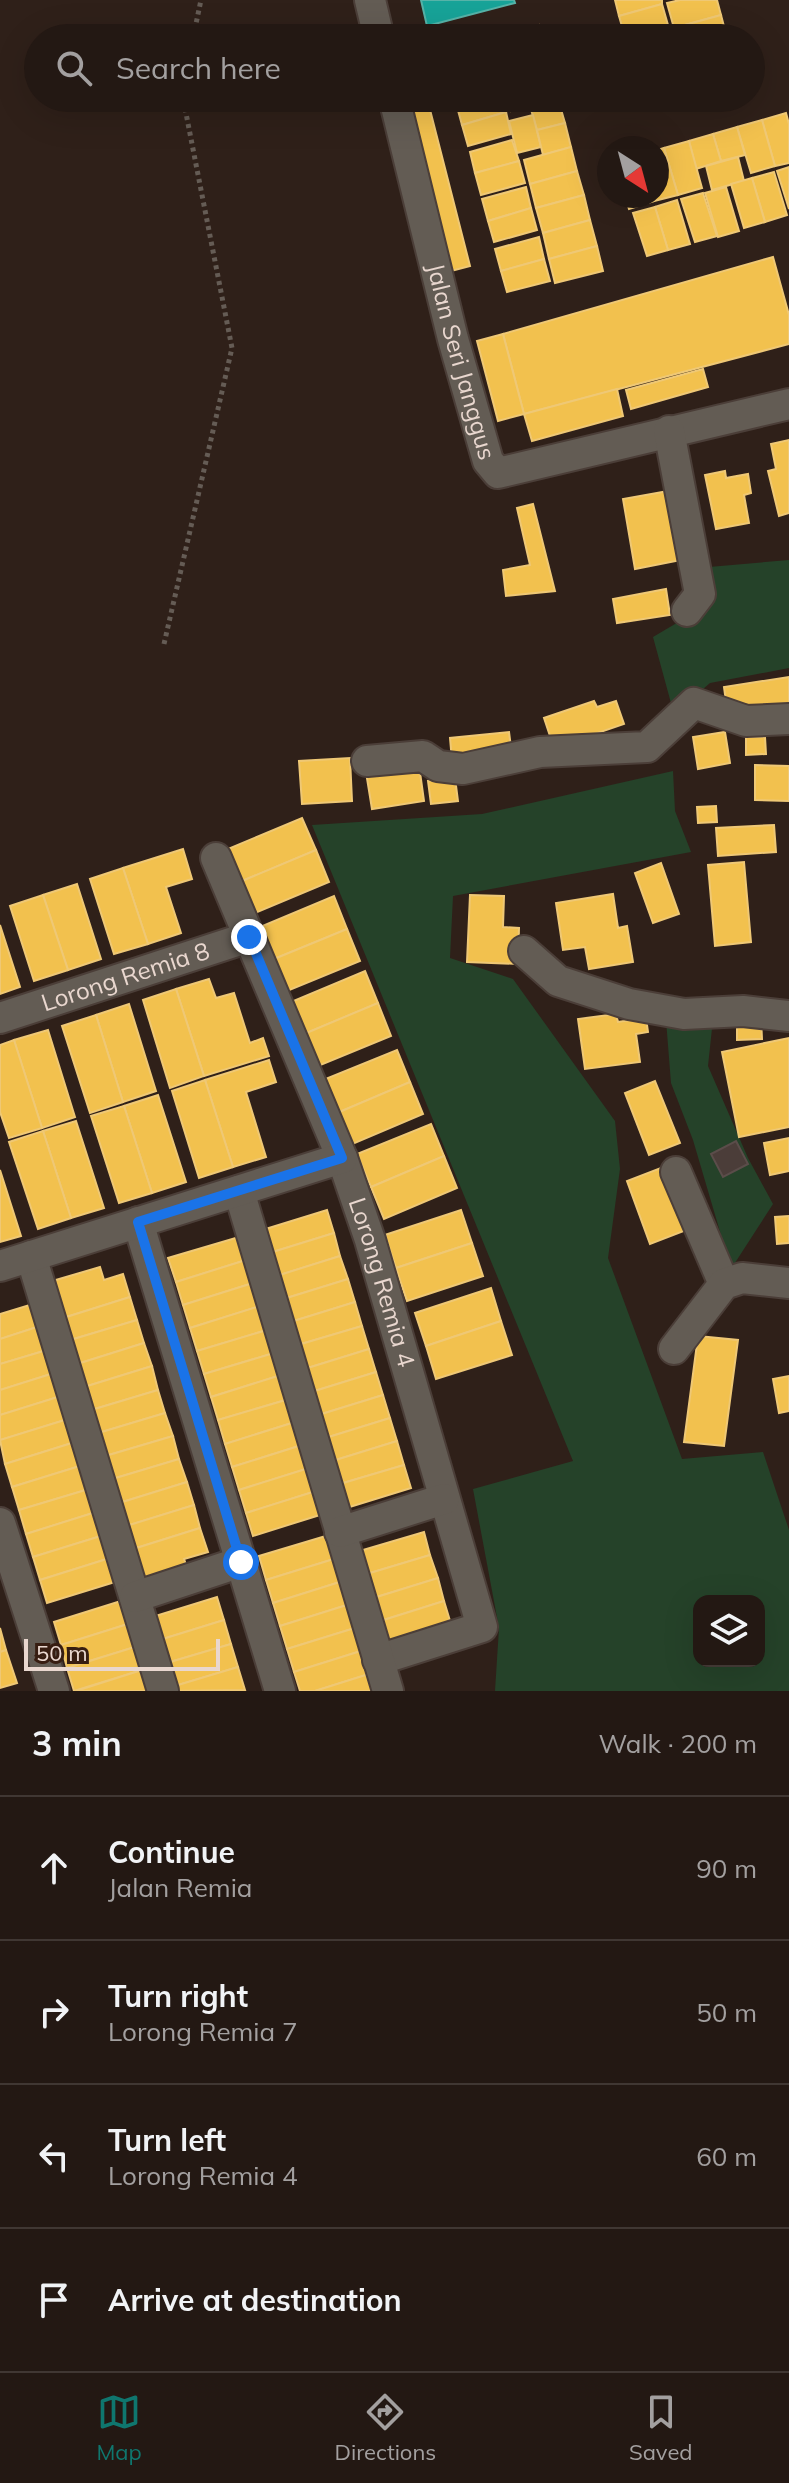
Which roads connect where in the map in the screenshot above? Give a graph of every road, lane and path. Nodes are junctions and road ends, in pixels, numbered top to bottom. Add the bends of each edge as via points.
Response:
1 (201, 0) edge
2 (370, 0) edge
3 (196, 24) edge
4 (376, 24) edge
5 (186, 112) edge
6 (397, 112) edge
7 (789, 404) edge
8 (669, 431) junction
9 (687, 611) dead end
10 (164, 644) dead end
11 (789, 719) edge
12 (367, 761) dead end
13 (216, 858) dead end
14 (249, 937) junction
15 (524, 951) dead end
16 (789, 1016) edge
17 (0, 1018) edge
18 (342, 1158) junction
19 (676, 1172) dead end
20 (239, 1191) junction
21 (138, 1222) junction
22 (31, 1256) junction
23 (0, 1266) edge
24 (789, 1283) edge
25 (724, 1284) junction
26 (674, 1349) dead end
27 (444, 1499) junction
28 (0, 1523) edge
29 (340, 1532) junction
30 (241, 1562) junction
31 (135, 1597) junction
32 (378, 1660) junction
33 (54, 1691) edge
34 (163, 1691) edge
35 (280, 1691) edge
36 (388, 1691) edge

1 - 3 path
2 - 4 street
5 - 10 path via 232,348
6 - 8 street, Jalan Seri Janggus via 453,339 488,461 498,473
7 - 8 street, Jalan Seri Janggus
8 - 9 street via 700,594
11 - 12 street via 746,721 694,703 647,747 540,752 463,769 438,766 423,756
13 - 14 street, Lorong Remia 4
14 - 17 street, Lorong Remia 8
14 - 18 street, Lorong Remia 4
15 - 16 street via 558,981 629,1004 684,1014 743,1011
18 - 20 street
18 - 27 street, Lorong Remia 4
19 - 25 street
20 - 21 street
20 - 29 street
21 - 22 street
21 - 30 street
22 - 23 street
22 - 31 street
24 - 25 street via 742,1278
25 - 26 street
27 - 29 street
27 - 32 street, Lorong Remia 4 via 482,1627
28 - 33 street
29 - 32 street
30 - 31 street
30 - 35 street
31 - 34 street
32 - 36 street

